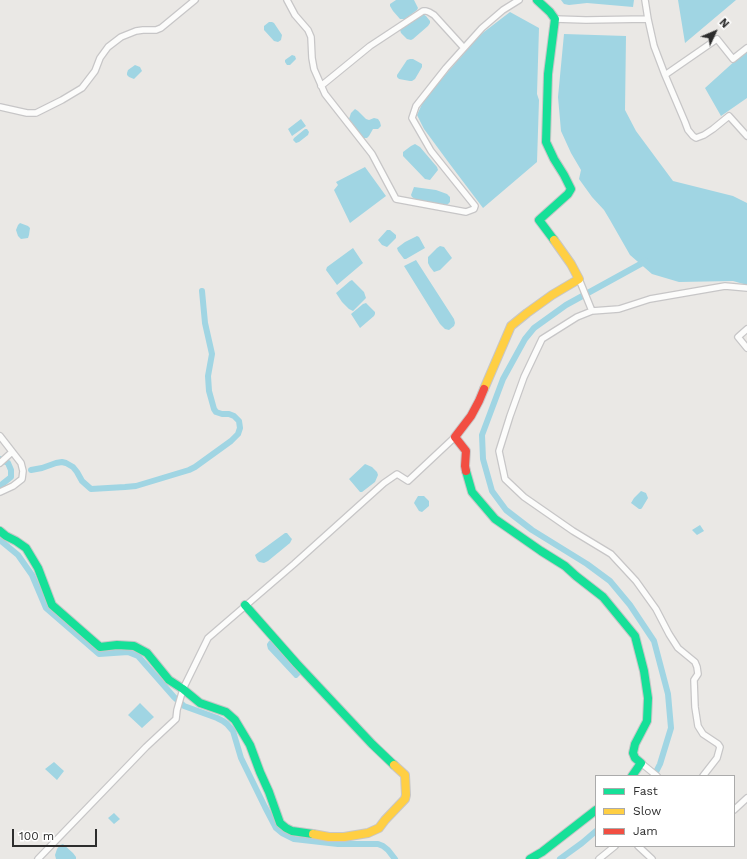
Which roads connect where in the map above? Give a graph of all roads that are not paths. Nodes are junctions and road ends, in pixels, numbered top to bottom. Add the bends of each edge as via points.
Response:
1 (195, 0) edge
2 (287, 0) edge
3 (519, 0) edge
4 (537, 0) edge
5 (645, 0) edge
6 (554, 19) junction
7 (648, 19) junction
8 (464, 48) junction
9 (747, 48) edge
10 (665, 75) junction
11 (321, 86) junction
12 (0, 107) edge
13 (747, 136) edge
14 (579, 279) junction
15 (747, 288) edge
16 (592, 311) junction
17 (747, 329) edge
18 (747, 348) edge
19 (0, 436) edge
20 (455, 437) junction
21 (12, 452) junction
22 (0, 463) edge
23 (0, 492) edge
24 (0, 531) edge
25 (245, 606) junction
26 (183, 692) junction
27 (641, 762) junction
28 (633, 775) edge
29 (656, 775) edge
30 (704, 775) edge
31 (747, 798) edge
32 (735, 809) edge
33 (595, 811) edge
34 (614, 847) edge
35 (639, 847) edge
36 (38, 859) edge
37 (530, 859) edge
38 (599, 859) edge
39 (652, 859) edge

1 - 12 street via 161,28 136,31 108,47 82,88 62,100 36,113
2 - 11 street via 311,37 314,69
3 - 8 street via 482,28
4 - 6 street
5 - 7 street
6 - 7 street
6 - 14 street via 548,74 546,142 571,189 539,220
7 - 10 street via 654,46
8 - 11 street via 426,10 370,46
8 - 11 street via 416,106 412,118 431,151 475,206 466,212 396,199 372,154
9 - 10 street via 733,59 717,39
10 - 13 street via 688,130 693,136 696,138 704,135 729,116
14 - 16 street
14 - 20 street via 552,295 511,326 477,406
15 - 16 street via 725,286 650,299 619,308
16 - 30 street via 577,316 542,340 524,377 500,451 505,478 524,498 611,554 636,581 656,609 678,648 695,662 698,674 694,680 698,726 703,734 720,747 716,758
17 - 18 street via 738,337
19 - 21 street
20 - 25 street via 408,481 397,474 384,483
20 - 27 street via 466,451 465,466 472,492 496,520 565,566 603,597 635,636 648,698 647,721 633,753
21 - 22 street
21 - 23 street via 21,463 22,479
24 - 26 street via 26,548 38,568 52,605 100,647 134,646 147,653
25 - 26 street via 208,638
25 - 26 street via 372,744 405,775 405,799 379,828 368,833 329,837 292,831 280,824 250,745 235,720 226,712 200,703
26 - 36 street via 176,719
27 - 28 street
27 - 29 street
31 - 32 street
33 - 37 street
34 - 38 street
35 - 39 street

